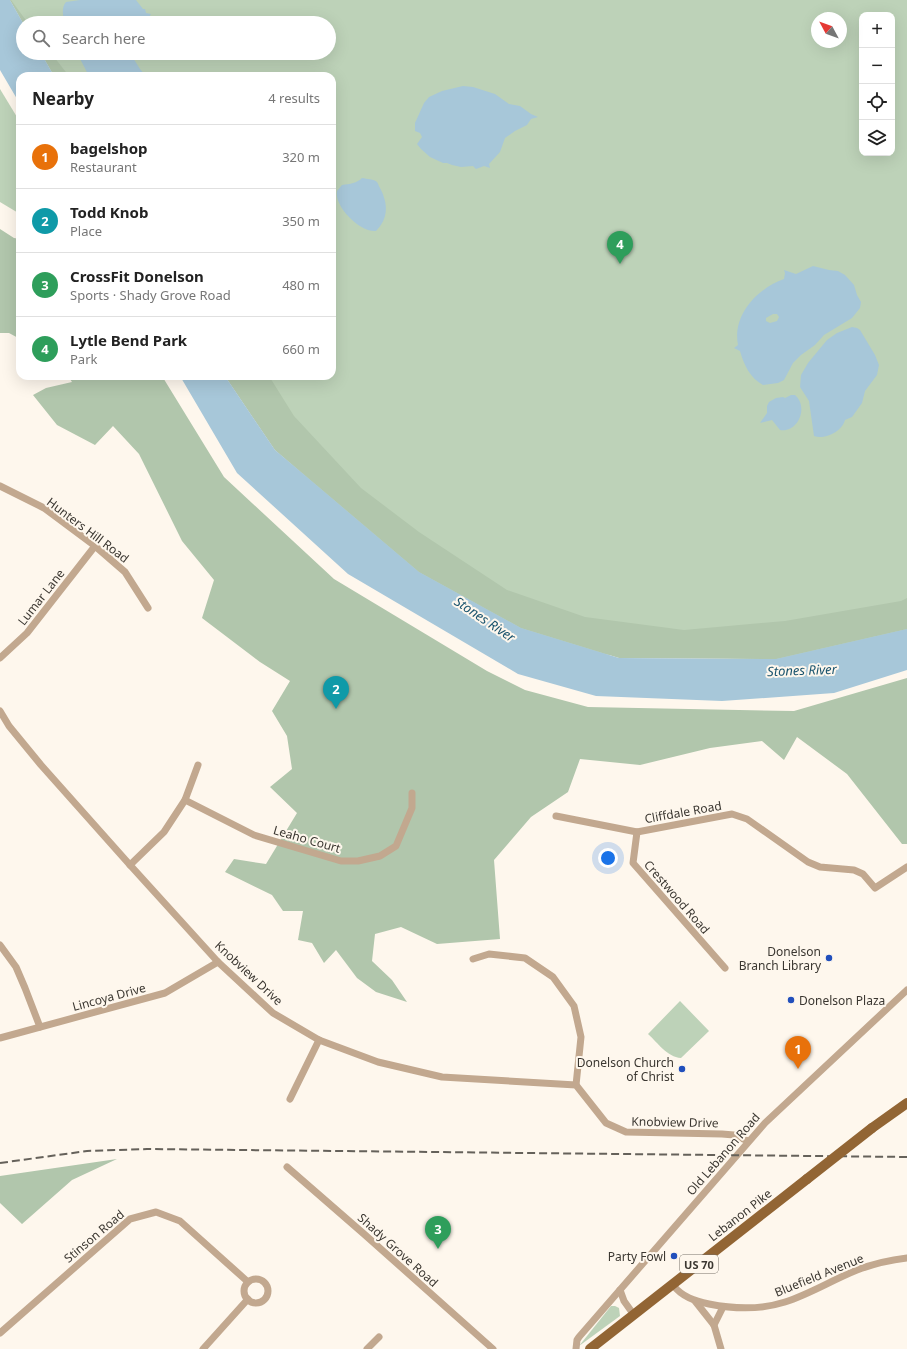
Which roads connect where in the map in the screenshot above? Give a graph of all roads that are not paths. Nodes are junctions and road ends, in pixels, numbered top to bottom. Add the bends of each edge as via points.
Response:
1 (0, 486) edge
2 (95, 546) junction
3 (148, 608) dead end
4 (0, 658) edge
5 (0, 711) edge
6 (198, 764) dead end
7 (412, 793) dead end
8 (185, 800) junction
9 (556, 816) dead end
10 (637, 832) junction
11 (130, 866) junction
12 (907, 867) edge
13 (0, 945) edge
14 (473, 959) dead end
15 (218, 962) junction
16 (726, 968) dead end
17 (907, 990) edge
18 (40, 1027) junction
19 (0, 1038) edge
20 (319, 1040) junction
21 (576, 1085) junction
22 (290, 1098) dead end
23 (907, 1103) edge
24 (748, 1141) junction
25 (287, 1167) dead end
26 (907, 1258) edge
27 (248, 1282) junction
28 (672, 1285) junction
29 (620, 1290) junction
30 (248, 1299) junction
31 (695, 1301) junction
32 (723, 1307) junction
33 (634, 1315) junction
34 (714, 1325) junction
35 (0, 1333) edge
36 (379, 1337) dead end
37 (203, 1349) edge
38 (367, 1349) edge
39 (493, 1349) edge
40 (576, 1349) edge
41 (590, 1349) edge
42 (721, 1349) edge

1 - 2 street, Hunters Hill Road via 44,508
2 - 3 street, Hunters Hill Road via 125,572
2 - 4 street, Lumar Lane via 27,633
5 - 11 street, Knobview Drive via 9,726
6 - 8 street
7 - 8 street, Leaho Court via 412,808 396,846 380,856 358,861 341,861 254,835
8 - 11 street via 164,832
9 - 10 street, Cliffdale Road
10 - 12 street, Cliffdale Road via 732,814 747,819 808,862 820,867 854,870 863,874 875,888
10 - 16 street, Crestwood Road via 633,863
11 - 15 street, Knobview Drive
13 - 18 street via 16,967
14 - 21 street via 489,954 525,958 554,977 574,1006 581,1037
15 - 18 street, Lincoya Drive via 165,993
15 - 20 street, Knobview Drive via 273,1013
17 - 24 street, Old Lebanon Road via 789,1099
18 - 19 street, Lincoya Drive
20 - 21 street, Knobview Drive via 378,1062 442,1077
20 - 22 street
21 - 24 street, Knobview Drive via 606,1123 626,1132 722,1134 734,1135
23 - 28 main road, Lebanon Pike / US 70, bridge
24 - 29 street, Old Lebanon Road
25 - 39 street, Shady Grove Road
26 - 32 street, Bluefield Avenue via 857,1270 779,1304 752,1308
27 - 30 street via 245,1292
27 - 30 street via 253,1279 261,1280 268,1288 267,1296 262,1301 254,1302
27 - 35 street, Stinson Road via 180,1221 156,1212 130,1219
28 - 31 street, Bluefield Avenue via 678,1292
28 - 33 main road, Lebanon Pike / US 70
29 - 33 street
29 - 40 street, Old Lebanon Road via 577,1340
30 - 37 street
31 - 32 street, Bluefield Avenue
31 - 34 street
32 - 34 street
33 - 41 main road, Lebanon Pike / US 70
34 - 42 street
36 - 38 street

